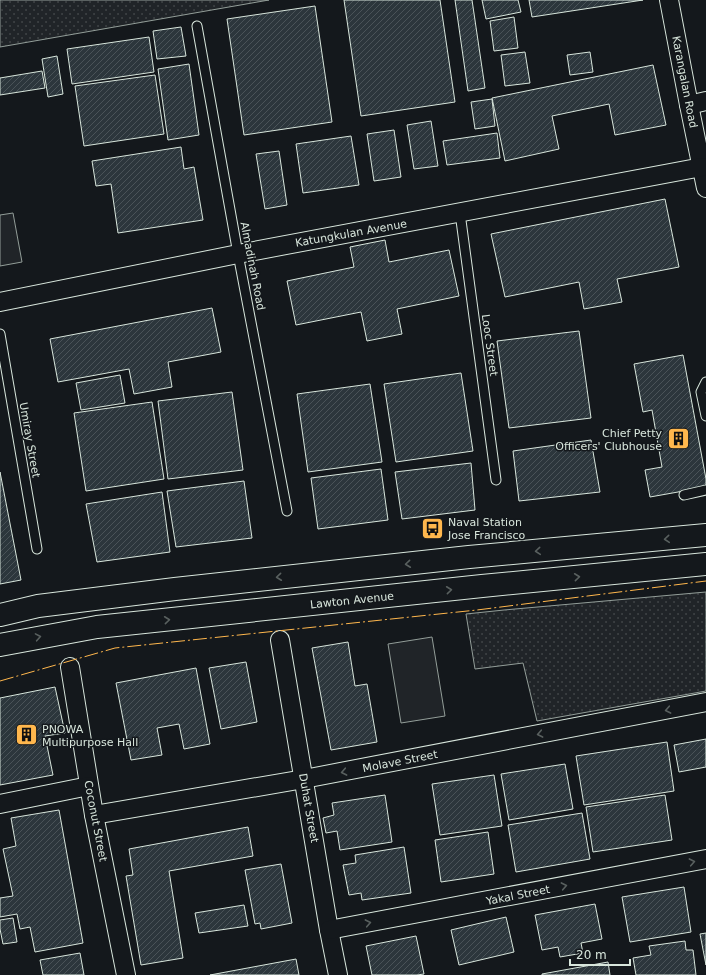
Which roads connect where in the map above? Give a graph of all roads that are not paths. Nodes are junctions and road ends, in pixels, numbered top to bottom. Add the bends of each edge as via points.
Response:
1 (669, 0) edge
2 (197, 26) dead end
3 (706, 101) edge
4 (689, 105) junction
5 (702, 168) junction
6 (706, 188) edge
7 (460, 213) junction
8 (238, 254) junction
9 (0, 302) edge
10 (0, 334) edge
11 (706, 382) edge
12 (706, 416) edge
13 (496, 480) dead end
14 (706, 490) edge
15 (684, 495) dead end
16 (287, 511) dead end
17 (706, 535) edge
18 (37, 549) dead end
19 (706, 564) edge
20 (0, 615) edge
21 (280, 640) dead end
22 (0, 645) edge
23 (70, 667) dead end
24 (706, 702) edge
25 (304, 779) junction
26 (89, 786) junction
27 (0, 804) edge
28 (94, 815) junction
29 (706, 859) edge
30 (329, 930) junction
31 (126, 975) edge
32 (338, 975) edge

1 - 4 street, Karangalan Road
2 - 8 lane, Almadinah Road
3 - 4 street
4 - 5 street, Karangalan Road
5 - 6 street, Karangalan Road
5 - 7 street, Katungkulan Avenue
7 - 8 street, Katungkulan Avenue
7 - 13 lane, Looc Street
8 - 9 street, Katungkulan Avenue
8 - 16 lane, Almadinah Road
10 - 18 lane, Umiray Street
11 - 12 lane via 700,392
14 - 15 lane
17 -> 20 main road via 477,556 183,588 38,606
22 -> 19 main road, Lawton Avenue via 98,627
21 - 25 street, Duhat Street
23 - 26 street, Coconut Street
24 -> 25 street, Molave Street
25 - 28 street, Molave Street
25 - 30 street, Duhat Street
26 - 27 street
26 - 28 street, Coconut Street
28 - 31 street, Coconut Street
30 -> 29 street, Yakal Street
30 - 32 street, Duhat Street

